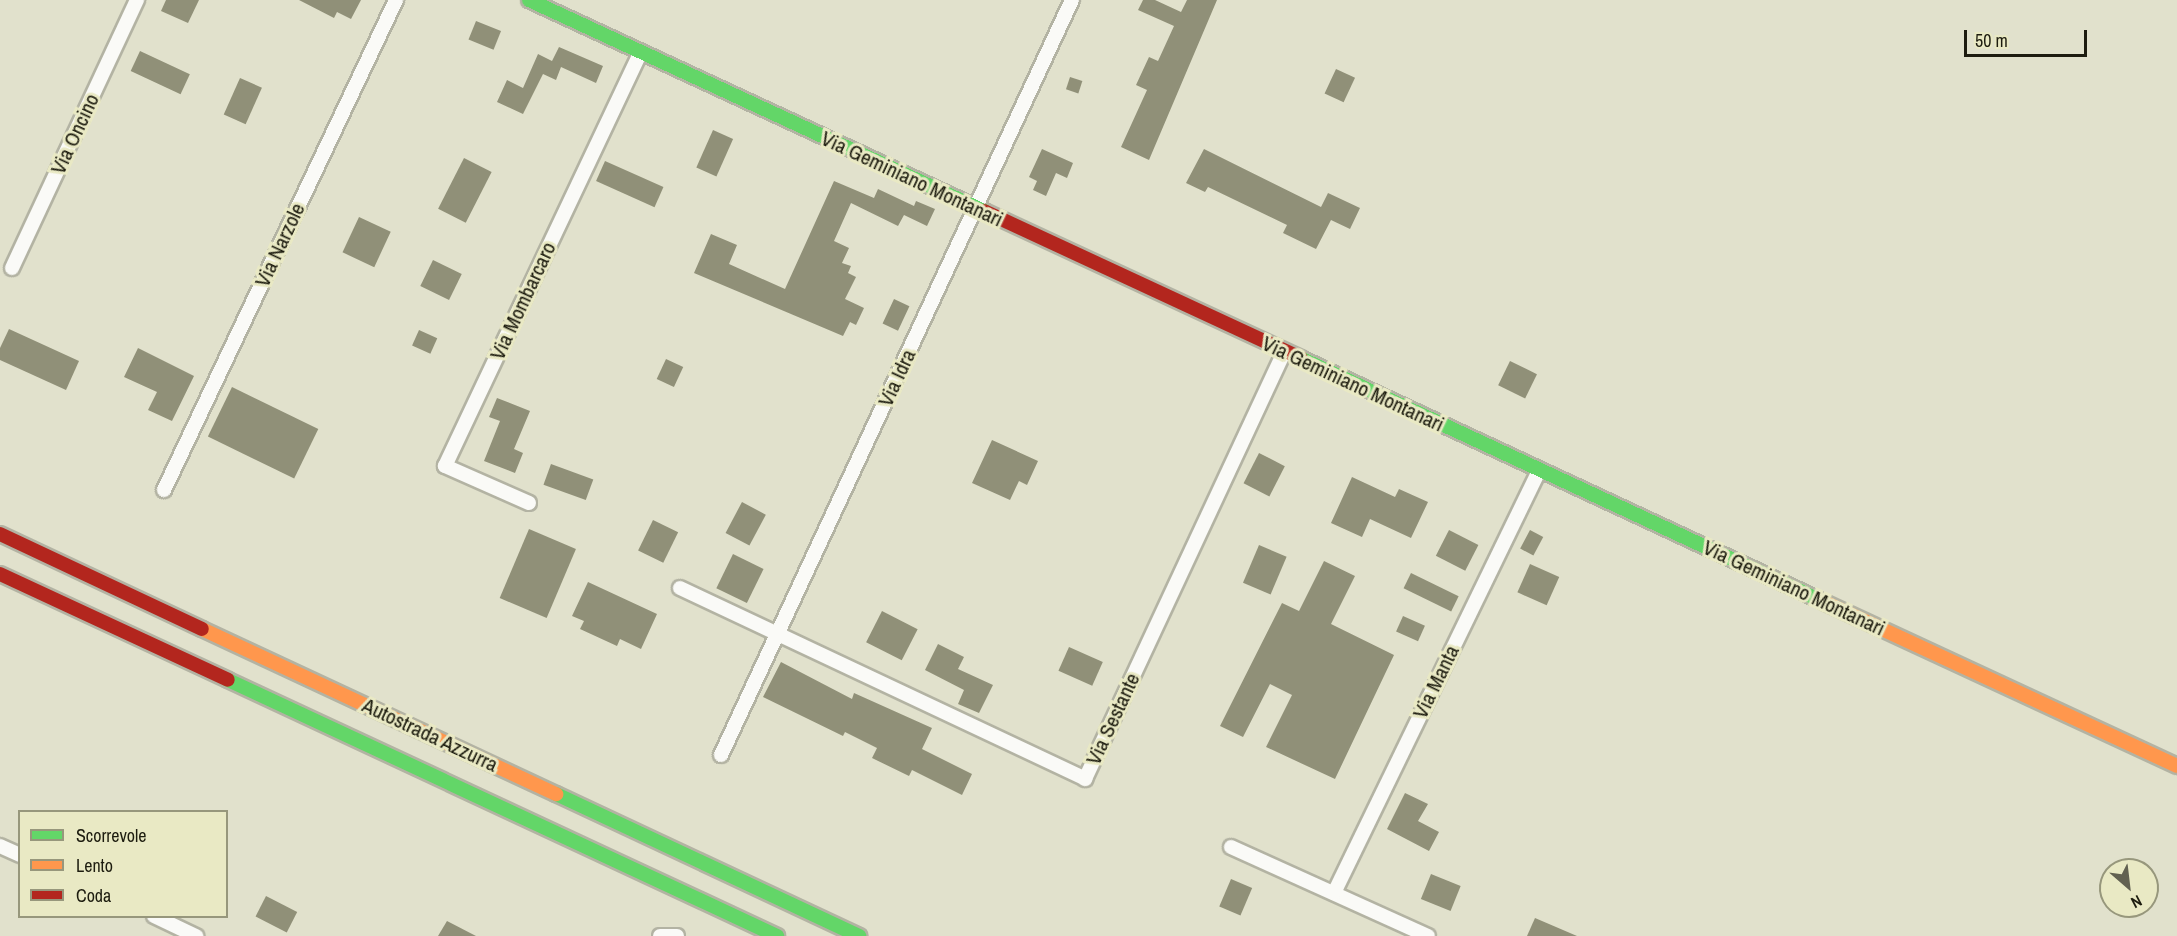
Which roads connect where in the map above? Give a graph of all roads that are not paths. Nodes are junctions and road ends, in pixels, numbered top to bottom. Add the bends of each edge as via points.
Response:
1 (137, 0) edge
2 (396, 0) edge
3 (529, 0) edge
4 (1072, 0) edge
5 (641, 52) junction
6 (976, 208) junction
7 (12, 268) dead end
8 (1284, 352) junction
9 (1539, 470) junction
10 (164, 490) dead end
11 (529, 503) dead end
12 (0, 534) edge
13 (0, 574) edge
14 (680, 588) dead end
15 (778, 632) junction
16 (721, 755) dead end
17 (2177, 766) edge
18 (0, 846) edge
19 (1231, 847) dead end
20 (18, 854) edge
21 (1334, 893) junction
22 (158, 918) edge
23 (196, 936) edge
24 (660, 936) edge
25 (677, 936) edge
26 (777, 936) edge
27 (859, 936) edge
28 (1428, 936) edge

1 - 7 street, Via Oncino
2 - 10 street, Via Narzole
3 - 5 main road, Via Geminiano Montanari
4 - 6 street, Via Idra
5 - 6 main road, Via Geminiano Montanari
5 - 11 street, Via Mombarcaro via 445,466
6 - 8 main road, Via Geminiano Montanari
6 - 15 street, Via Idra
8 - 9 main road, Via Geminiano Montanari
8 - 15 street, Via Sestante via 1085,779
9 - 17 main road, Via Geminiano Montanari
9 - 21 street, Via Manta
12 - 27 main road, Autostrada Azzurra
13 - 26 main road, Autostrada Azzurra
14 - 15 street, Via Sestante
15 - 16 street, Via Idra
18 - 20 street
19 - 21 street
21 - 28 street
22 - 23 street
24 - 25 street

